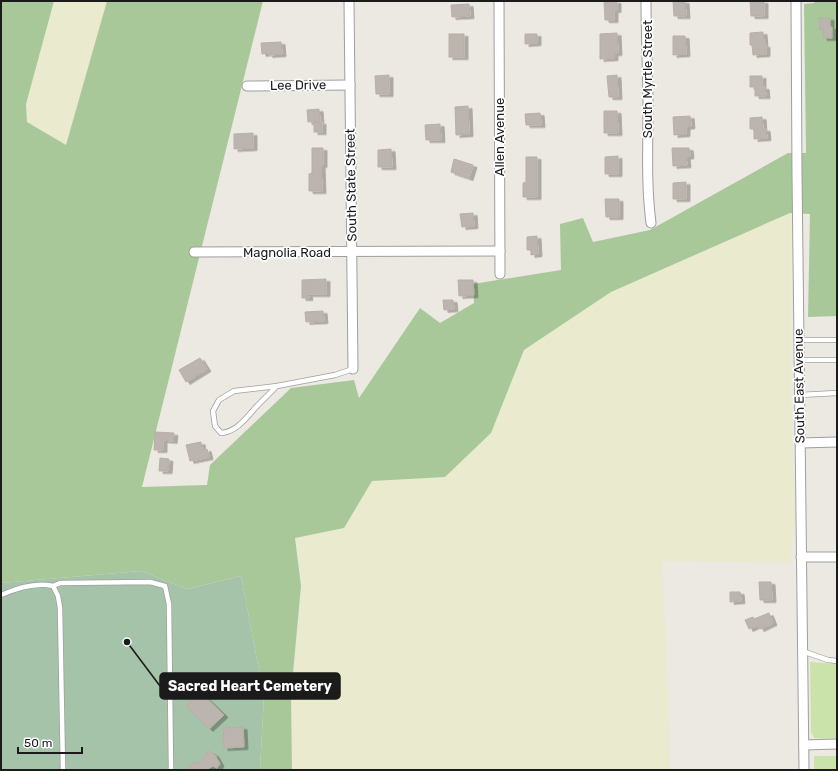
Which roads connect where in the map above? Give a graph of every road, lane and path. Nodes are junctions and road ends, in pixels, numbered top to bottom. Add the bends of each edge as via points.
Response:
1 (350, 1) edge
2 (499, 1) edge
3 (646, 1) edge
4 (796, 1) edge
5 (350, 85) junction
6 (247, 86) dead end
7 (651, 223) dead end
8 (500, 251) junction
9 (194, 252) dead end
10 (352, 252) junction
11 (500, 274) dead end
12 (799, 340) junction
13 (837, 340) edge
14 (799, 360) junction
15 (837, 360) edge
16 (353, 369) joint
17 (277, 386) junction
18 (837, 393) edge
19 (800, 395) junction
20 (837, 442) edge
21 (800, 443) junction
22 (801, 557) junction
23 (837, 557) edge
24 (53, 586) junction
25 (1, 595) edge
26 (802, 651) junction
27 (837, 661) edge
28 (837, 744) edge
29 (804, 745) junction
30 (63, 770) edge
31 (171, 770) edge
32 (804, 770) edge

1 - 5 street, South State Street
2 - 8 street, Allen Avenue
3 - 7 street, South Myrtle Street via 647,158
4 - 12 street, South East Avenue
5 - 6 street, Lee Drive
5 - 10 street, South State Street
8 - 10 street, Magnolia Road
8 - 11 street, Allen Avenue
9 - 10 street, Magnolia Road
10 - 16 street, South State Street
12 - 13 lane
12 - 14 street, South East Avenue
14 - 15 lane
14 - 19 street, South East Avenue
16 - 17 lane
17 - 17 lane via 234,391 219,400 214,412 215,426 221,433 241,424
18 - 19 lane
19 - 21 street, South East Avenue
20 - 21 street
21 - 22 street, South East Avenue
22 - 23 street
22 - 26 street, South East Avenue
24 - 25 lane via 43,584
24 - 30 lane via 60,608
24 - 31 lane via 60,583 150,582 165,586 169,604
26 - 27 lane
26 - 29 street, South East Avenue
28 - 29 street
29 - 32 street, South East Avenue

